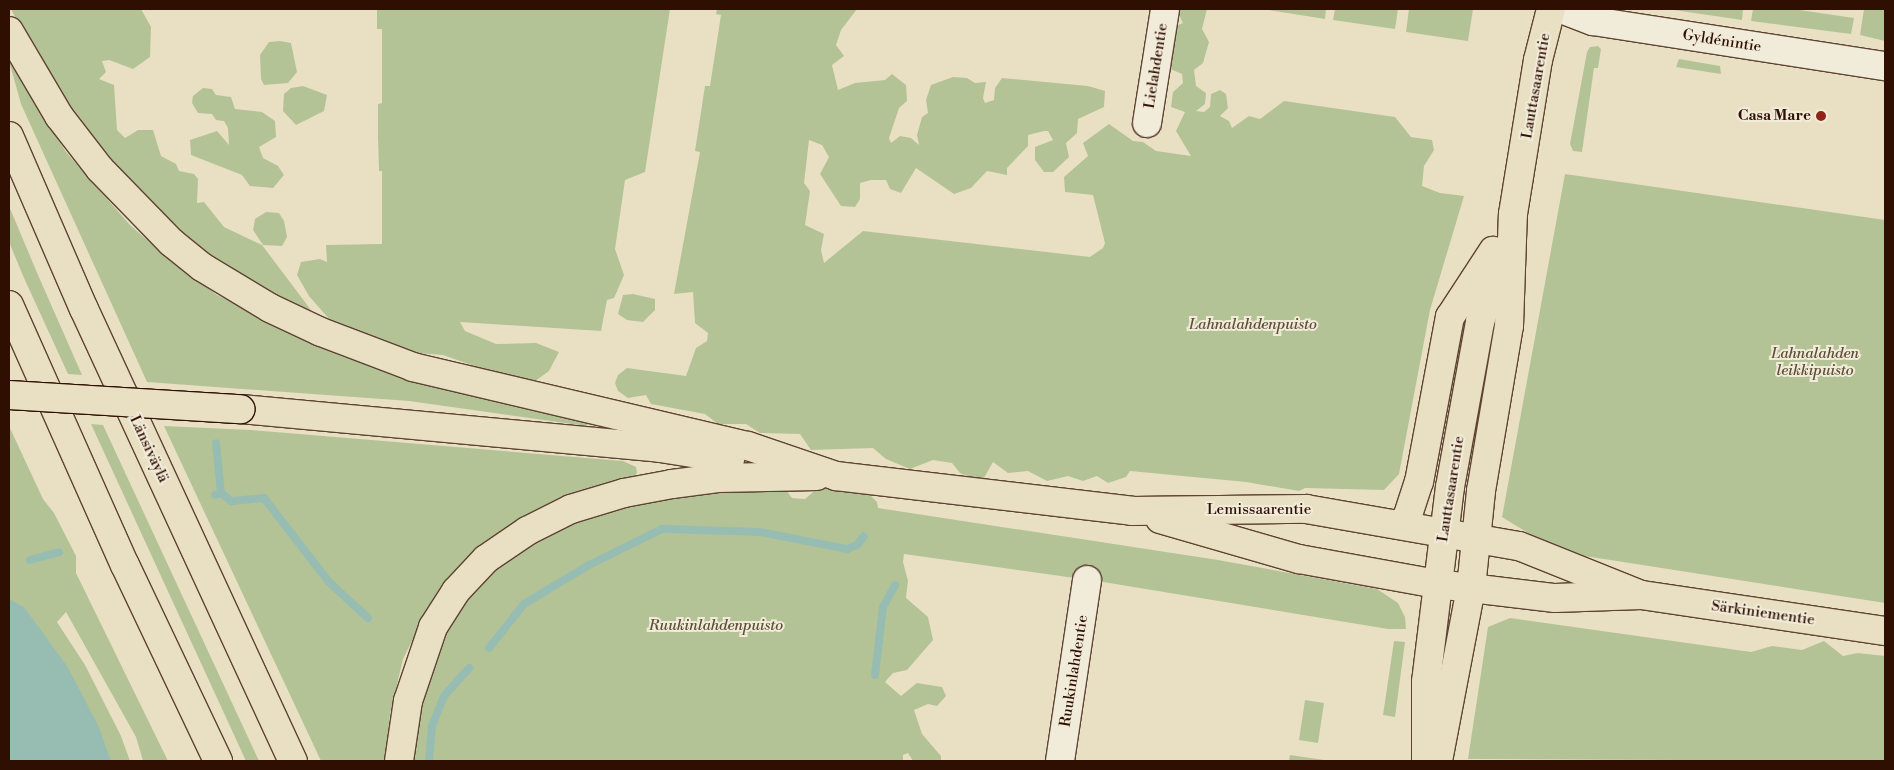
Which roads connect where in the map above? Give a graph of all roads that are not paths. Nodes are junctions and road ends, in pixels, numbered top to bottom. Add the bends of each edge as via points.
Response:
1 (1165, 9) edge
2 (1551, 9) edge
3 (1561, 9) edge
4 (9, 30) edge
5 (1885, 66) edge
6 (1147, 123) dead end
7 (9, 136) edge
8 (1511, 223) junction
9 (9, 305) edge
10 (9, 318) edge
11 (30, 354) junction
12 (9, 394) edge
13 (836, 476) junction
14 (1132, 511) junction
15 (1401, 525) junction
16 (1444, 532) junction
17 (1476, 537) junction
18 (1086, 580) dead end
19 (1437, 584) junction
20 (1471, 588) junction
21 (1641, 595) junction
22 (1885, 631) edge
23 (218, 761) edge
24 (292, 761) edge
25 (399, 761) edge
26 (1060, 761) edge
27 (1426, 761) edge
28 (1438, 761) edge

1 - 6 street, Lielahdentie
2 - 8 main road, Lauttasaarentie via 1538,60
3 - 5 street, Gyldénintie via 1593,21
4 - 13 main road via 59,116 100,170 171,242 202,267 270,308 321,332 413,367 748,446
7 - 24 main road, Länsiväylä via 84,309
8 - 15 main road, Lauttasaarentie via 1450,317 1419,482 1408,515
8 - 16 main road, Lauttasaarentie via 1480,322
8 - 17 main road, Lauttasaarentie via 1509,326
9 - 11 main road
10 - 11 main road
11 - 23 main road
12 - 13 main road, bridge via 241,409 660,448
13 - 14 main road, Lemissaarentie
13 - 25 main road via 718,478 672,484 571,510 527,531 480,566 456,591 434,627 408,701
14 - 15 main road, Lemissaarentie via 1306,508
14 - 19 main road, Lemissaarentie via 1299,559
15 - 16 main road, Lemissaarentie
16 - 17 main road, Särkiniementie
16 - 19 main road, Lauttasaarentie
17 - 20 main road, Lauttasaarentie
17 - 21 main road, Särkiniementie via 1544,554
18 - 26 street, Ruukinlahdentie
19 - 20 main road, Särkiniementie
19 - 27 main road, Lauttasaarentie via 1426,682
20 - 21 main road, Särkiniementie via 1555,598
20 - 28 main road, Lauttasaarentie
21 - 22 main road, Särkiniementie

